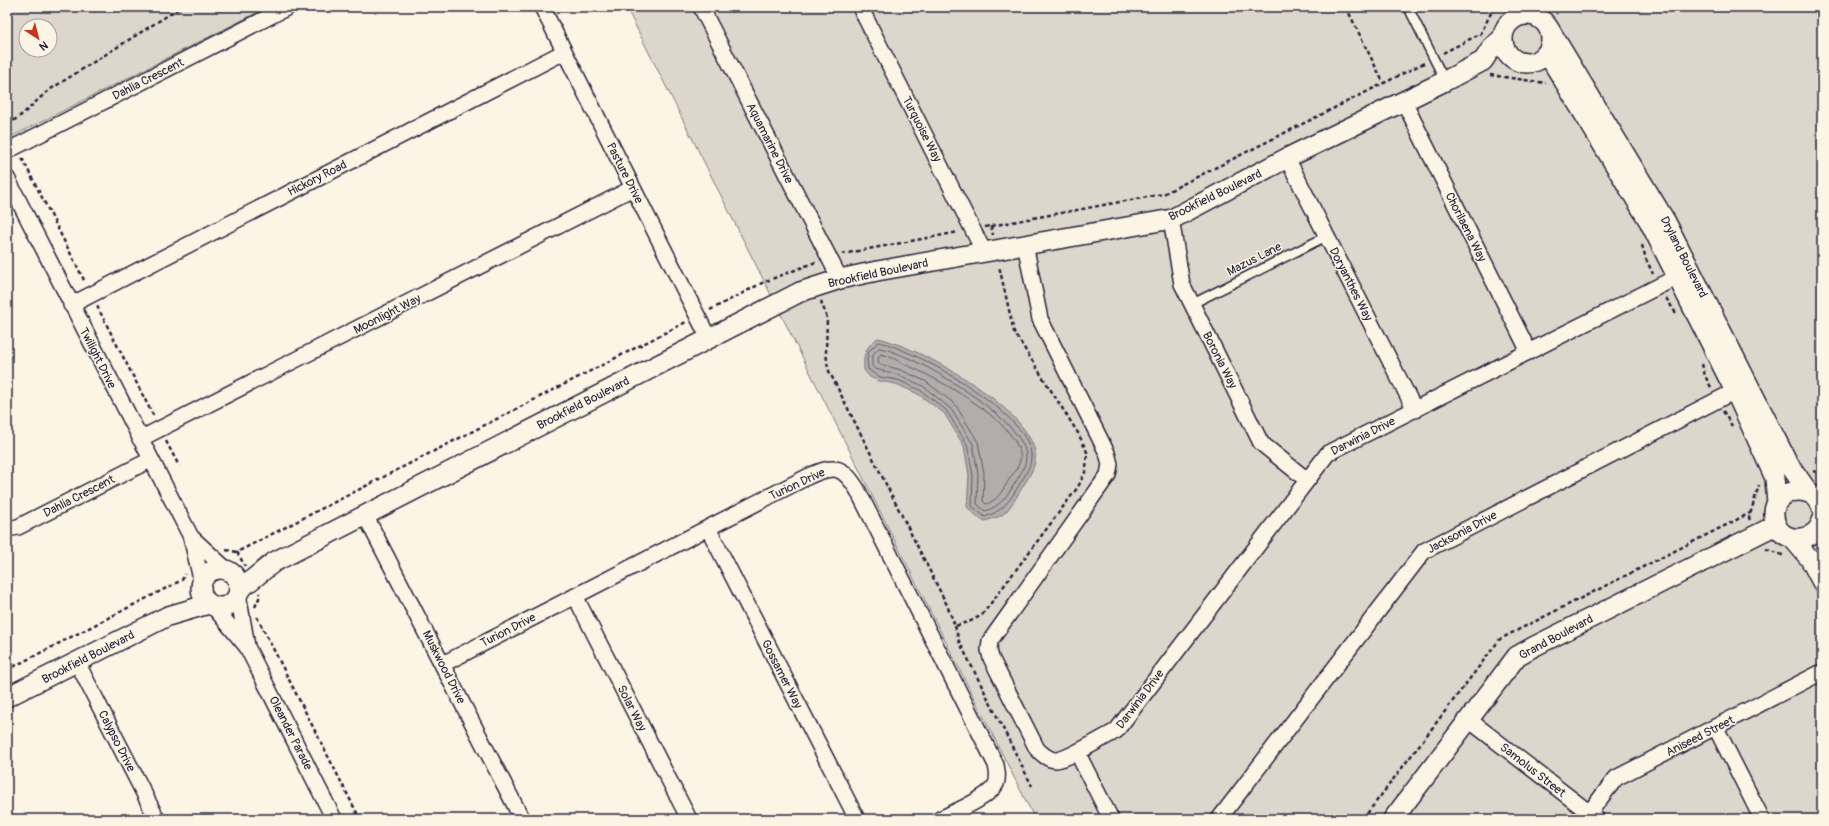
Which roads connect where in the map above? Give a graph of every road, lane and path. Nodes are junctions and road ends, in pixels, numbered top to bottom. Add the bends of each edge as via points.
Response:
1 (181, 7) edge
2 (288, 7) edge
3 (542, 7) edge
4 (701, 7) edge
5 (860, 7) edge
6 (1346, 7) edge
7 (1408, 7) edge
8 (1494, 7) edge
9 (1530, 11) edge
10 (1504, 20) edge
11 (1548, 27) junction
12 (1480, 34) dead end
13 (564, 52) junction
14 (1547, 52) junction
15 (1434, 58) junction
16 (1483, 61) junction
17 (1516, 61) junction
18 (1445, 81) junction
19 (1384, 84) junction
20 (1404, 102) junction
21 (7, 124) edge
22 (11, 149) edge
23 (1287, 158) junction
24 (7, 178) edge
25 (633, 188) junction
26 (1171, 219) junction
27 (991, 226) junction
28 (972, 229) junction
29 (1327, 236) junction
30 (1025, 244) junction
31 (990, 251) junction
32 (829, 258) junction
33 (809, 265) junction
34 (1677, 277) junction
35 (840, 279) junction
36 (815, 287) junction
37 (91, 294) junction
38 (1192, 304) junction
39 (71, 305) junction
40 (698, 316) junction
41 (709, 339) junction
42 (1529, 352) junction
43 (1735, 391) junction
44 (1415, 410) junction
45 (160, 429) junction
46 (140, 439) junction
47 (150, 460) junction
48 (179, 466) dead end
49 (1307, 480) junction
50 (1777, 503) junction
51 (1820, 513) edge
52 (365, 515) junction
53 (1776, 525) junction
54 (708, 528) junction
55 (7, 529) edge
56 (191, 537) junction
57 (1793, 539) junction
58 (237, 552) dead end
59 (185, 573) dead end
60 (235, 582) junction
61 (1822, 582) edge
62 (201, 585) junction
63 (575, 596) junction
64 (211, 605) junction
65 (254, 610) dead end
66 (168, 616) junction
67 (955, 626) junction
68 (247, 647) junction
69 (77, 662) junction
70 (443, 664) junction
71 (7, 670) edge
72 (1822, 672) edge
73 (7, 697) edge
74 (1469, 720) junction
75 (1716, 728) junction
76 (1077, 752) junction
77 (1032, 786) dead end
78 (956, 815) edge
79 (1593, 816) edge
80 (157, 819) edge
81 (334, 819) edge
82 (360, 819) edge
83 (522, 819) edge
84 (689, 819) edge
85 (857, 819) edge
86 (940, 819) edge
87 (1111, 819) edge
88 (1219, 819) edge
89 (1393, 819) edge
90 (1762, 819) edge

1 - 21 path via 54,87 19,118
2 - 22 street, Dahlia Crescent
3 - 13 street, Pasture Drive
4 - 32 street, Aquamarine Drive
5 - 28 street, Turquoise Way
6 - 19 path
7 - 15 lane
8 - 10 path
9 - 10 street
9 - 11 street
10 - 16 street, Brookfield Boulevard via 1493,46
10 - 17 street via 1507,51
11 - 14 street via 1552,40
11 - 51 street, Dryland Boulevard via 1666,222 1788,463
12 - 15 path
13 - 25 street, Pasture Drive
13 - 37 street, Hickory Road
14 - 17 street via 1537,61
14 - 34 street, Dryland Boulevard via 1649,221
15 - 18 lane
15 - 19 path
16 - 17 street
16 - 18 street, Brookfield Boulevard
18 - 20 street, Brookfield Boulevard
19 - 27 path via 1164,194
20 - 23 street, Brookfield Boulevard
20 - 42 street, Chorilaena Way
22 - 37 path
23 - 26 street, Brookfield Boulevard
23 - 29 street, Doryanthes Way
24 - 39 street, Twilight Drive
25 - 40 street, Pasture Drive
25 - 45 street, Moonlight Way
26 - 30 street, Brookfield Boulevard
26 - 38 street, Boronia Way via 1182,284
27 - 28 path
27 - 31 path
28 - 31 street, Turquoise Way
28 - 32 path
29 - 38 lane, Mazus Lane
29 - 44 street, Doryanthes Way
30 - 31 street, Brookfield Boulevard
30 - 76 street, Darwinia Drive via 1040,319 1107,453 1110,464 1108,475 990,641 989,650 1037,749 1048,758 1056,760
31 - 35 street, Brookfield Boulevard
31 - 67 path via 1014,332 1078,433 1087,452 1086,470 1078,487 982,615 971,622
32 - 33 path
32 - 35 street, Aquamarine Drive
33 - 36 path
33 - 40 path via 764,282
34 - 42 street, Darwinia Drive
34 - 43 street, Dryland Boulevard
35 - 36 street, Brookfield Boulevard
36 - 41 street, Brookfield Boulevard via 800,292
36 - 67 path via 827,318 828,369 947,605
37 - 39 street, Hickory Road
37 - 45 path
38 - 49 street, Boronia Way via 1261,443
39 - 46 street, Twilight Drive
40 - 41 street, Pasture Drive
40 - 58 path
41 - 52 street, Brookfield Boulevard
42 - 44 street, Darwinia Drive
43 - 50 street, Dryland Boulevard via 1775,478
43 - 88 street, Jacksonia Drive via 1424,551
44 - 49 street, Darwinia Drive via 1328,453
45 - 46 street, Moonlight Way
45 - 48 path
46 - 47 street, Twilight Drive
47 - 55 street, Dahlia Crescent via 18,527
47 - 56 street, Twilight Drive
49 - 76 street, Darwinia Drive via 1116,731
50 - 51 street via 1790,492 1803,491
50 - 53 street via 1774,512
51 - 57 street via 1812,535
52 - 60 street, Brookfield Boulevard
52 - 70 street, Muskwood Drive
53 - 57 street via 1783,534
53 - 74 street, Grand Boulevard via 1518,656
54 - 63 street, Turion Drive
54 - 78 street, Turion Drive via 824,469 835,468 844,471 850,477 996,765 998,775 991,791
54 - 85 street, Gossamer Way
56 - 60 street, Twilight Drive
56 - 62 street, Twilight Drive
57 - 61 street via 1810,559
59 - 71 path via 182,580
60 - 62 street via 217,570 211,571
60 - 64 street via 233,603 218,608
60 - 68 street, Oleander Parade
62 - 64 street via 205,600
62 - 66 street, Brookfield Boulevard
63 - 70 street, Turion Drive
63 - 84 street, Solar Way
64 - 66 street, Brookfield Boulevard
64 - 68 street, Oleander Parade
65 - 82 path
66 - 69 street, Brookfield Boulevard
67 - 77 path via 959,641
68 - 81 street, Oleander Parade
69 - 73 street, Brookfield Boulevard
69 - 80 street, Calypso Drive
70 - 83 street, Muskwood Drive
72 - 75 street, Aniseed Street
74 - 79 street, Samolus Street
74 - 89 street, Grand Boulevard
75 - 79 street, Aniseed Street via 1616,778
75 - 90 street
76 - 87 street
78 - 86 street, Turion Drive

